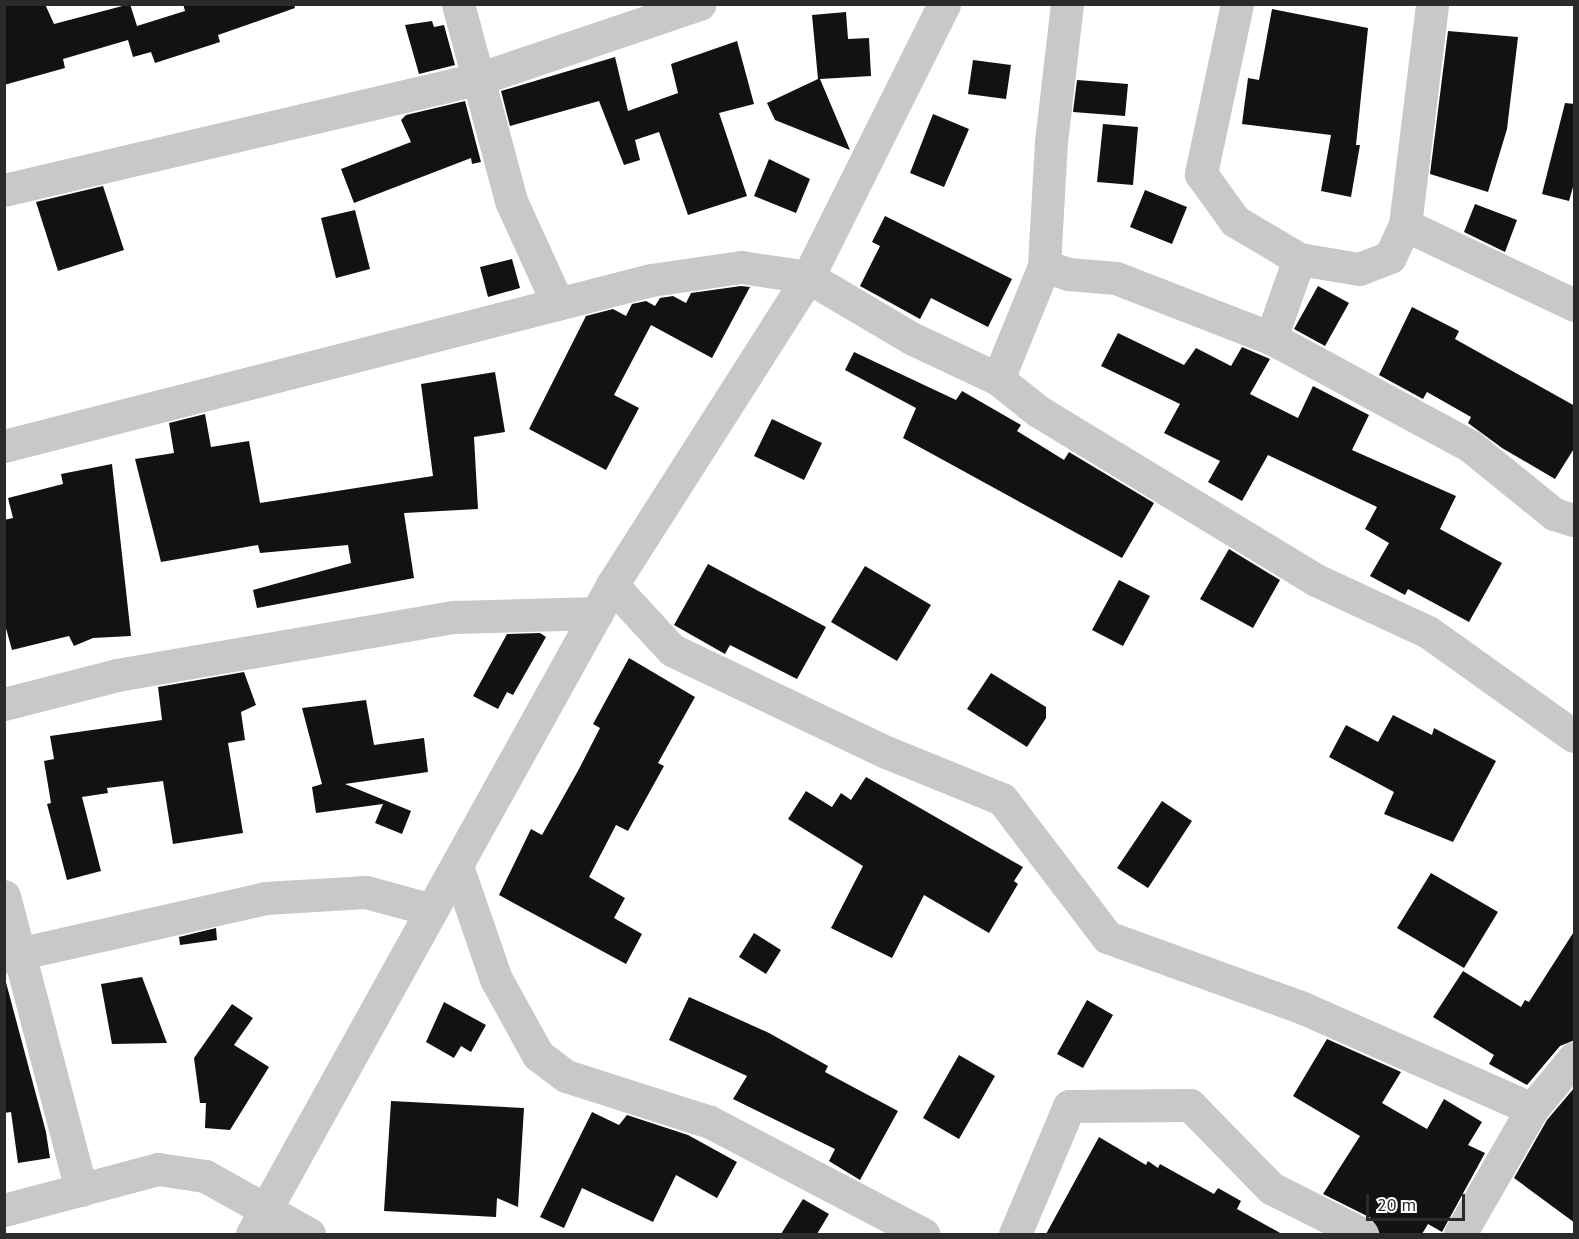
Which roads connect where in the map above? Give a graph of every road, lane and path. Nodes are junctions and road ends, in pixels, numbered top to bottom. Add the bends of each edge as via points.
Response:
1 (458, 4) edge
2 (700, 4) edge
3 (944, 4) edge
4 (1067, 4) edge
5 (1237, 4) edge
6 (1432, 4) edge
7 (478, 79) junction
8 (4, 190) edge
9 (1405, 225) junction
10 (1299, 259) junction
11 (1044, 266) junction
12 (808, 278) junction
13 (558, 304) junction
14 (1575, 306) edge
15 (1271, 338) junction
16 (998, 379) junction
17 (4, 446) edge
18 (1575, 520) edge
19 (604, 599) junction
20 (4, 704) edge
21 (1575, 736) edge
22 (457, 866) junction
23 (4, 896) edge
24 (432, 910) junction
25 (11, 956) edge
26 (1575, 1058) edge
27 (1532, 1109) junction
28 (81, 1190) junction
29 (4, 1210) edge
30 (258, 1223) edge
31 (309, 1234) edge
32 (923, 1234) edge
33 (1015, 1234) edge
34 (1362, 1234) edge
35 (1460, 1234) edge

1 - 7 street
2 - 7 street
3 - 12 street
4 - 11 street via 1051,142
5 - 10 street via 1201,174 1235,221
6 - 9 street
7 - 8 street
7 - 13 street via 511,201
9 - 10 street via 1390,257 1359,269
9 - 14 street
10 - 15 street
11 - 15 street via 1068,274 1116,278
11 - 16 street
12 - 13 street via 741,267 651,280
12 - 16 street via 913,339
12 - 19 street
13 - 17 street
15 - 18 street via 1470,446 1554,514
16 - 21 street via 1038,411 1316,580 1428,632
19 - 20 street via 454,617 117,675
19 - 22 street
19 - 27 street via 672,650 886,752 1002,799 1107,937 1303,1008
22 - 24 street
22 - 32 street via 496,979 538,1055 566,1076 710,1122
23 - 25 street
24 - 25 street via 366,892 265,898
24 - 30 street
25 - 28 street
26 - 27 street
27 - 35 street
28 - 29 street
28 - 30 street via 158,1169 205,1176
30 - 31 street
33 - 34 street via 1069,1106 1190,1105 1271,1188

